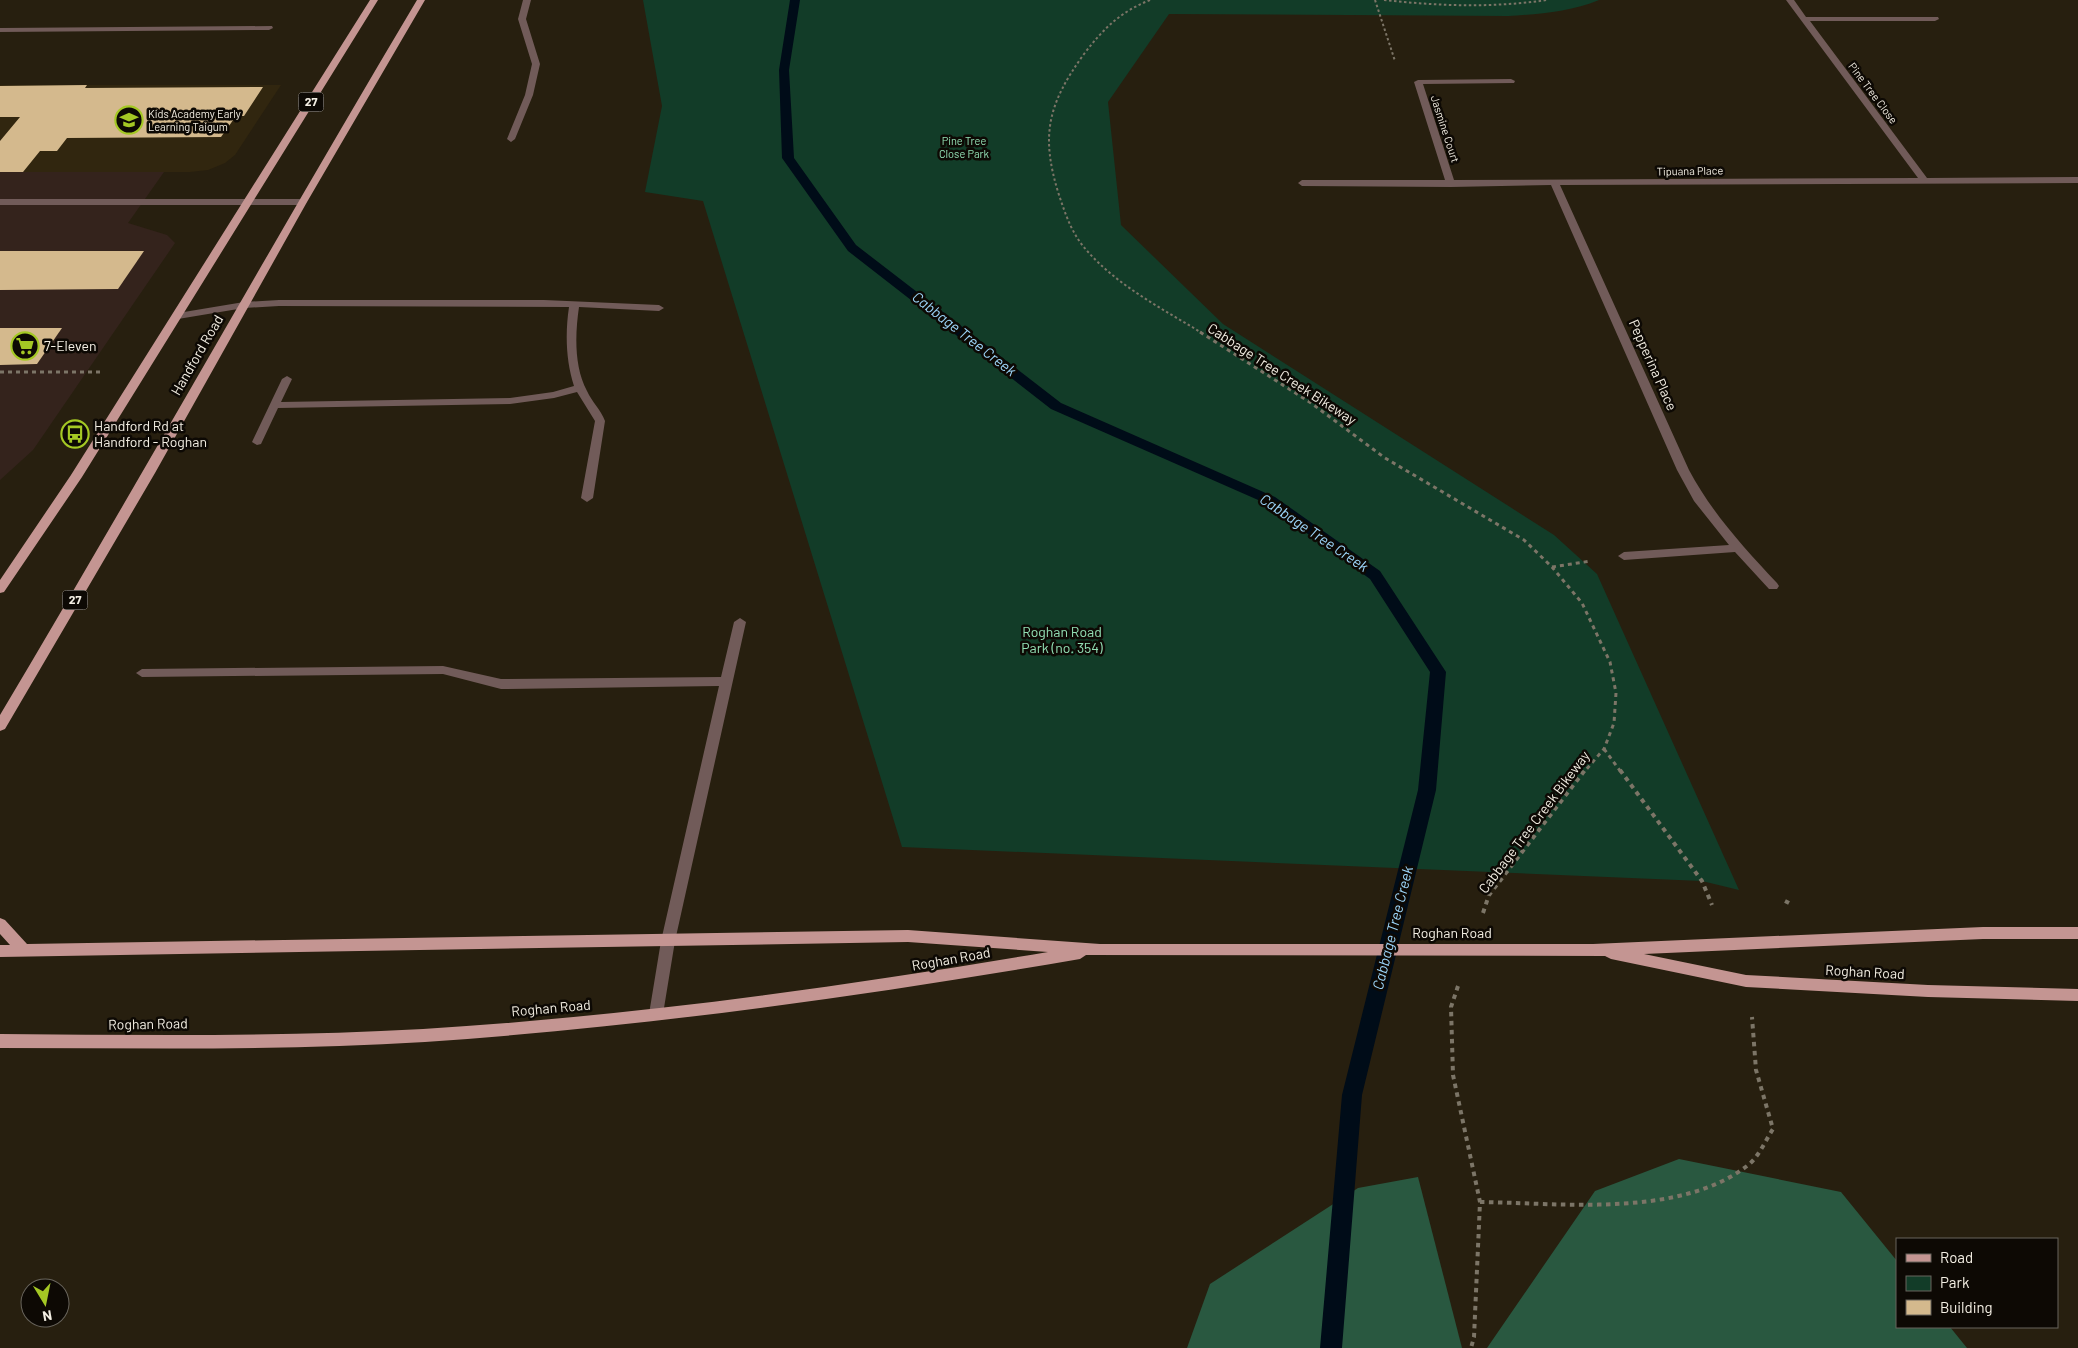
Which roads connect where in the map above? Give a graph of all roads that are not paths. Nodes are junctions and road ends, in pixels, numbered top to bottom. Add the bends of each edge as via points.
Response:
1 (374, 0) edge
2 (422, 0) edge
3 (527, 0) edge
4 (1790, 0) edge
5 (1805, 19) junction
6 (1935, 19) dead end
7 (269, 28) dead end
8 (0, 30) edge
9 (1511, 81) dead end
10 (511, 139) dead end
11 (1924, 180) junction
12 (2076, 182) edge
13 (1302, 184) dead end
14 (1451, 184) junction
15 (1555, 184) junction
16 (0, 202) edge
17 (247, 202) junction
18 (302, 202) junction
19 (244, 305) junction
20 (574, 305) junction
21 (659, 308) dead end
22 (178, 316) junction
23 (287, 379) dead end
24 (580, 388) junction
25 (275, 405) junction
26 (257, 442) dead end
27 (587, 498) dead end
28 (1738, 548) junction
29 (1624, 556) dead end
30 (1772, 586) dead end
31 (0, 589) edge
32 (740, 622) dead end
33 (142, 673) dead end
34 (727, 682) junction
35 (0, 726) edge
36 (0, 924) edge
37 (2078, 933) edge
38 (668, 941) junction
39 (1100, 950) junction
40 (1594, 950) junction
41 (0, 951) edge
42 (24, 951) junction
43 (2078, 995) edge
44 (656, 1014) junction
45 (0, 1041) edge

1 - 17 main road, 27
2 - 18 main road, Handford Road / 27
3 - 10 street via 522,20 536,64 530,95
4 - 5 street, Pine Tree Close
5 - 6 street
5 - 11 street, Pine Tree Close
7 - 8 street
9 - 14 street, Jasmine Court via 1418,82
11 - 12 street, Tipuana Place
11 - 15 street, Tipuana Place
13 - 14 street, Tipuana Place
14 - 15 street, Tipuana Place
15 - 28 street, Pepperina Place via 1683,470 1698,498
16 - 17 street
17 - 18 street
17 - 22 main road, 27
18 - 19 main road, Handford Road / 27
19 - 20 street via 350,302
19 - 22 street
19 - 35 main road, Handford Road / 27
20 - 21 street
20 - 24 street via 573,354
22 - 31 main road, 27
23 - 25 street
24 - 25 street via 510,401
24 - 27 street via 600,421
25 - 26 street
28 - 29 street
28 - 30 street, Pepperina Place
32 - 34 street
33 - 34 street via 444,670 501,684
34 - 38 street
36 - 42 main road
37 - 40 main road, Roghan Road via 1983,933
38 - 39 main road, Roghan Road via 908,936
38 - 42 main road, Roghan Road
38 - 44 street
39 - 40 main road, Roghan Road
39 - 44 main road, Roghan Road via 904,984
40 - 43 main road, Roghan Road via 1746,982
41 - 42 main road, Roghan Road
44 - 45 main road, Roghan Road via 424,1035 330,1039

